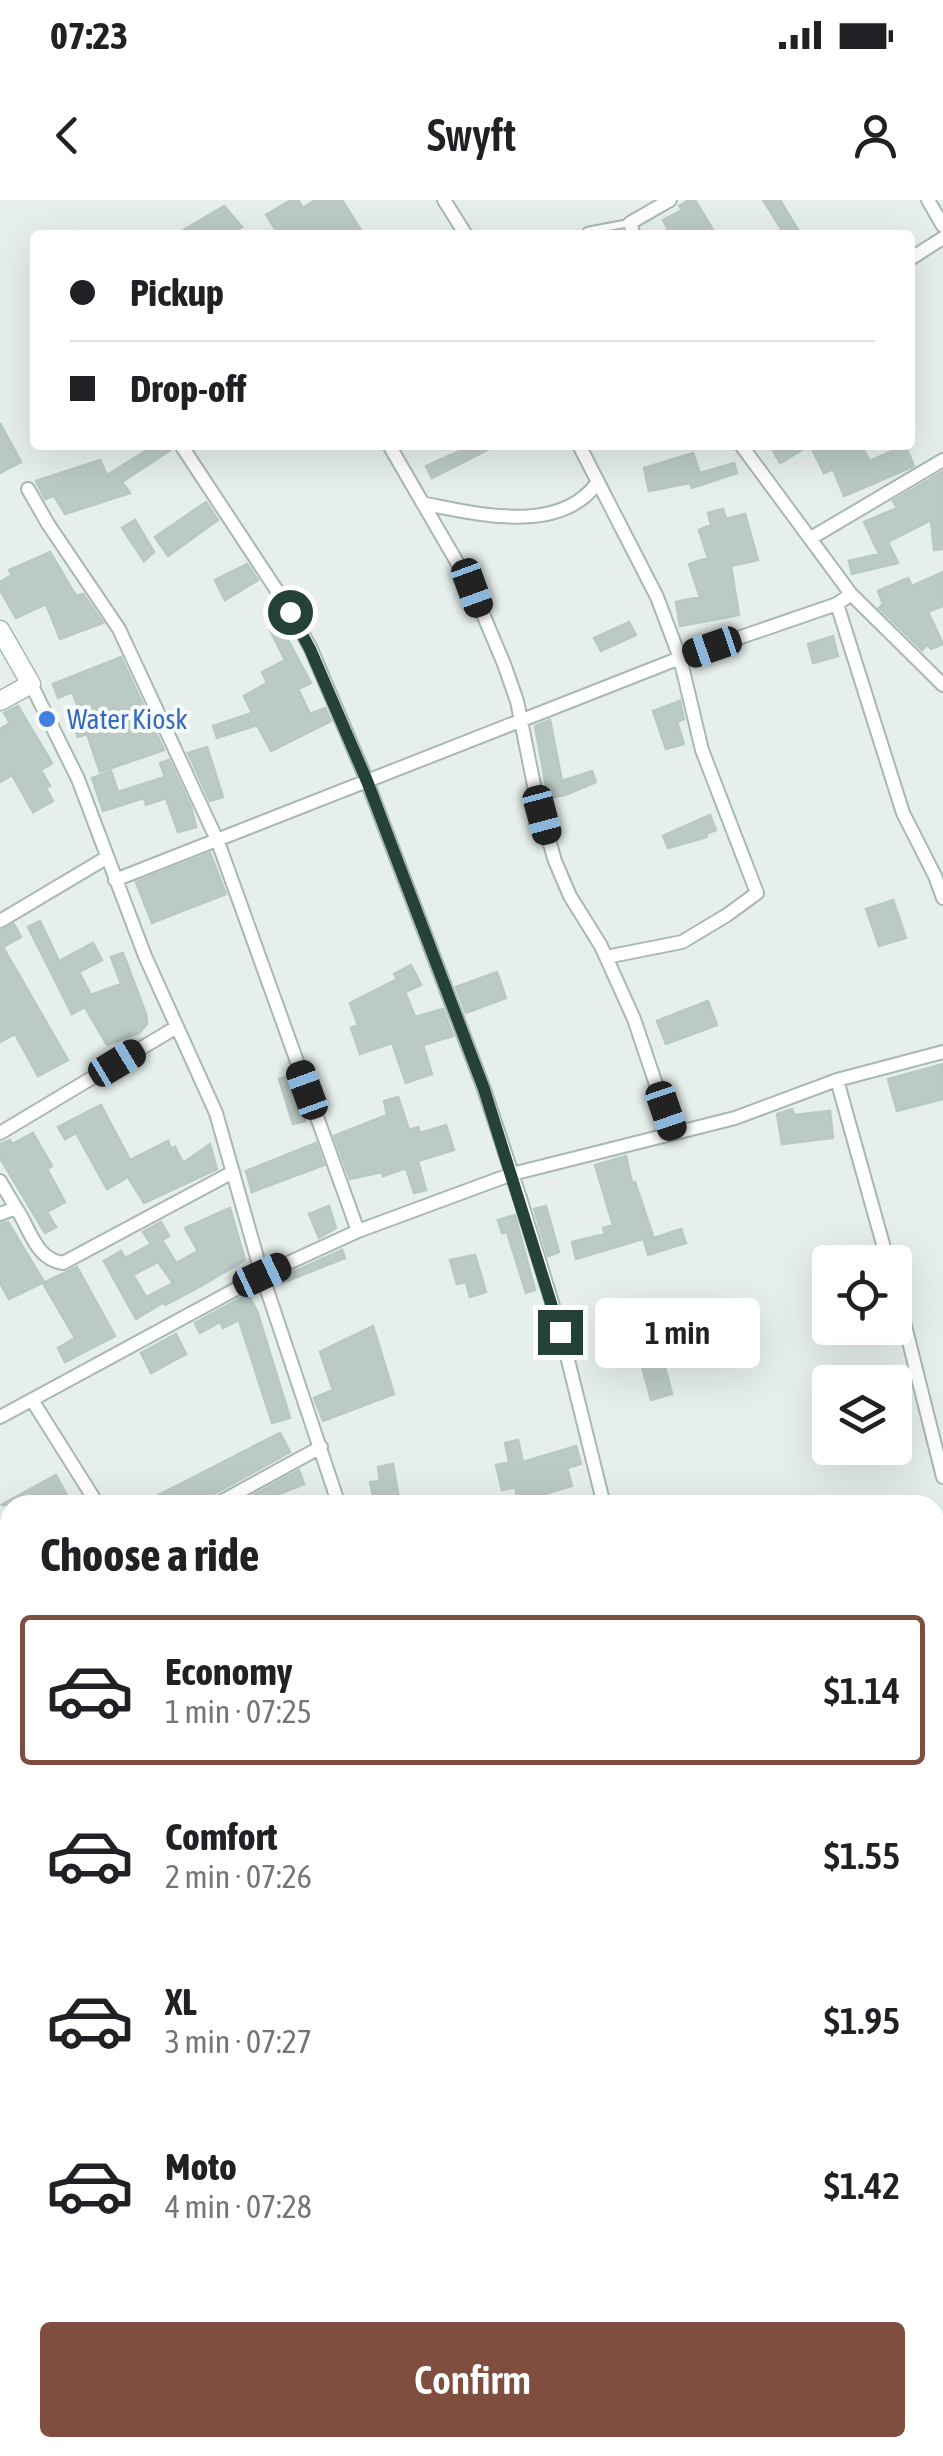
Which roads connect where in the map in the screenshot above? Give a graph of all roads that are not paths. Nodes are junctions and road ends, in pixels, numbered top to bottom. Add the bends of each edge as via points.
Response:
1 (444, 200) edge
2 (669, 200) edge
3 (928, 200) edge
4 (943, 226) edge
5 (632, 229) edge
6 (463, 230) edge
7 (943, 238) edge
8 (915, 256) edge
9 (184, 450) edge
10 (392, 450) edge
11 (582, 450) edge
12 (745, 450) edge
13 (943, 460) edge
14 (598, 483) junction
15 (28, 489) dead end
16 (426, 504) junction
17 (811, 538) junction
18 (851, 594) junction
19 (837, 604) junction
20 (0, 630) edge
21 (680, 658) junction
22 (937, 671) edge
23 (31, 684) junction
24 (943, 685) edge
25 (0, 702) edge
26 (520, 722) junction
27 (367, 781) junction
28 (218, 842) junction
29 (106, 858) junction
30 (115, 880) junction
31 (943, 898) edge
32 (0, 921) edge
33 (606, 958) junction
34 (175, 1028) junction
35 (943, 1052) edge
36 (837, 1080) junction
37 (672, 1132) junction
38 (0, 1133) edge
39 (233, 1172) junction
40 (512, 1174) junction
41 (0, 1181) edge
42 (16, 1208) junction
43 (0, 1214) edge
44 (358, 1231) junction
45 (883, 1245) edge
46 (262, 1275) junction
47 (910, 1345) edge
48 (32, 1400) junction
49 (0, 1417) edge
50 (320, 1448) junction
51 (943, 1477) edge
52 (92, 1495) edge
53 (233, 1495) edge
54 (336, 1495) edge
55 (601, 1495) edge

1 - 6 street
2 - 5 street
3 - 4 street
7 - 8 street
9 - 27 street via 290,612
10 - 16 street
11 - 14 street
12 - 17 street
13 - 17 street
14 - 16 street via 578,502 545,514 509,518
14 - 21 street via 658,597
15 - 28 street via 119,629
16 - 26 street via 472,588
17 - 18 street
18 - 19 street
18 - 22 street
19 - 21 street
19 - 31 street via 903,814
20 - 23 main road
21 - 26 street
21 - 33 street via 702,750 757,893 682,942
22 - 24 street
23 - 25 main road
23 - 29 street via 78,779
26 - 27 street
26 - 33 street via 555,862
27 - 28 street
27 - 40 street
28 - 30 street
28 - 44 street
29 - 30 street
29 - 32 street
30 - 34 street
33 - 37 street
34 - 38 street
34 - 39 street via 216,1113
35 - 36 street
36 - 37 street via 735,1118
36 - 45 street
37 - 40 street
39 - 42 street via 62,1263 41,1252
39 - 46 street
40 - 44 street
40 - 55 street
41 - 42 street
42 - 43 street
44 - 46 street
46 - 48 street
46 - 50 street
47 - 51 street
48 - 49 street
48 - 52 street
50 - 53 street
50 - 54 street

